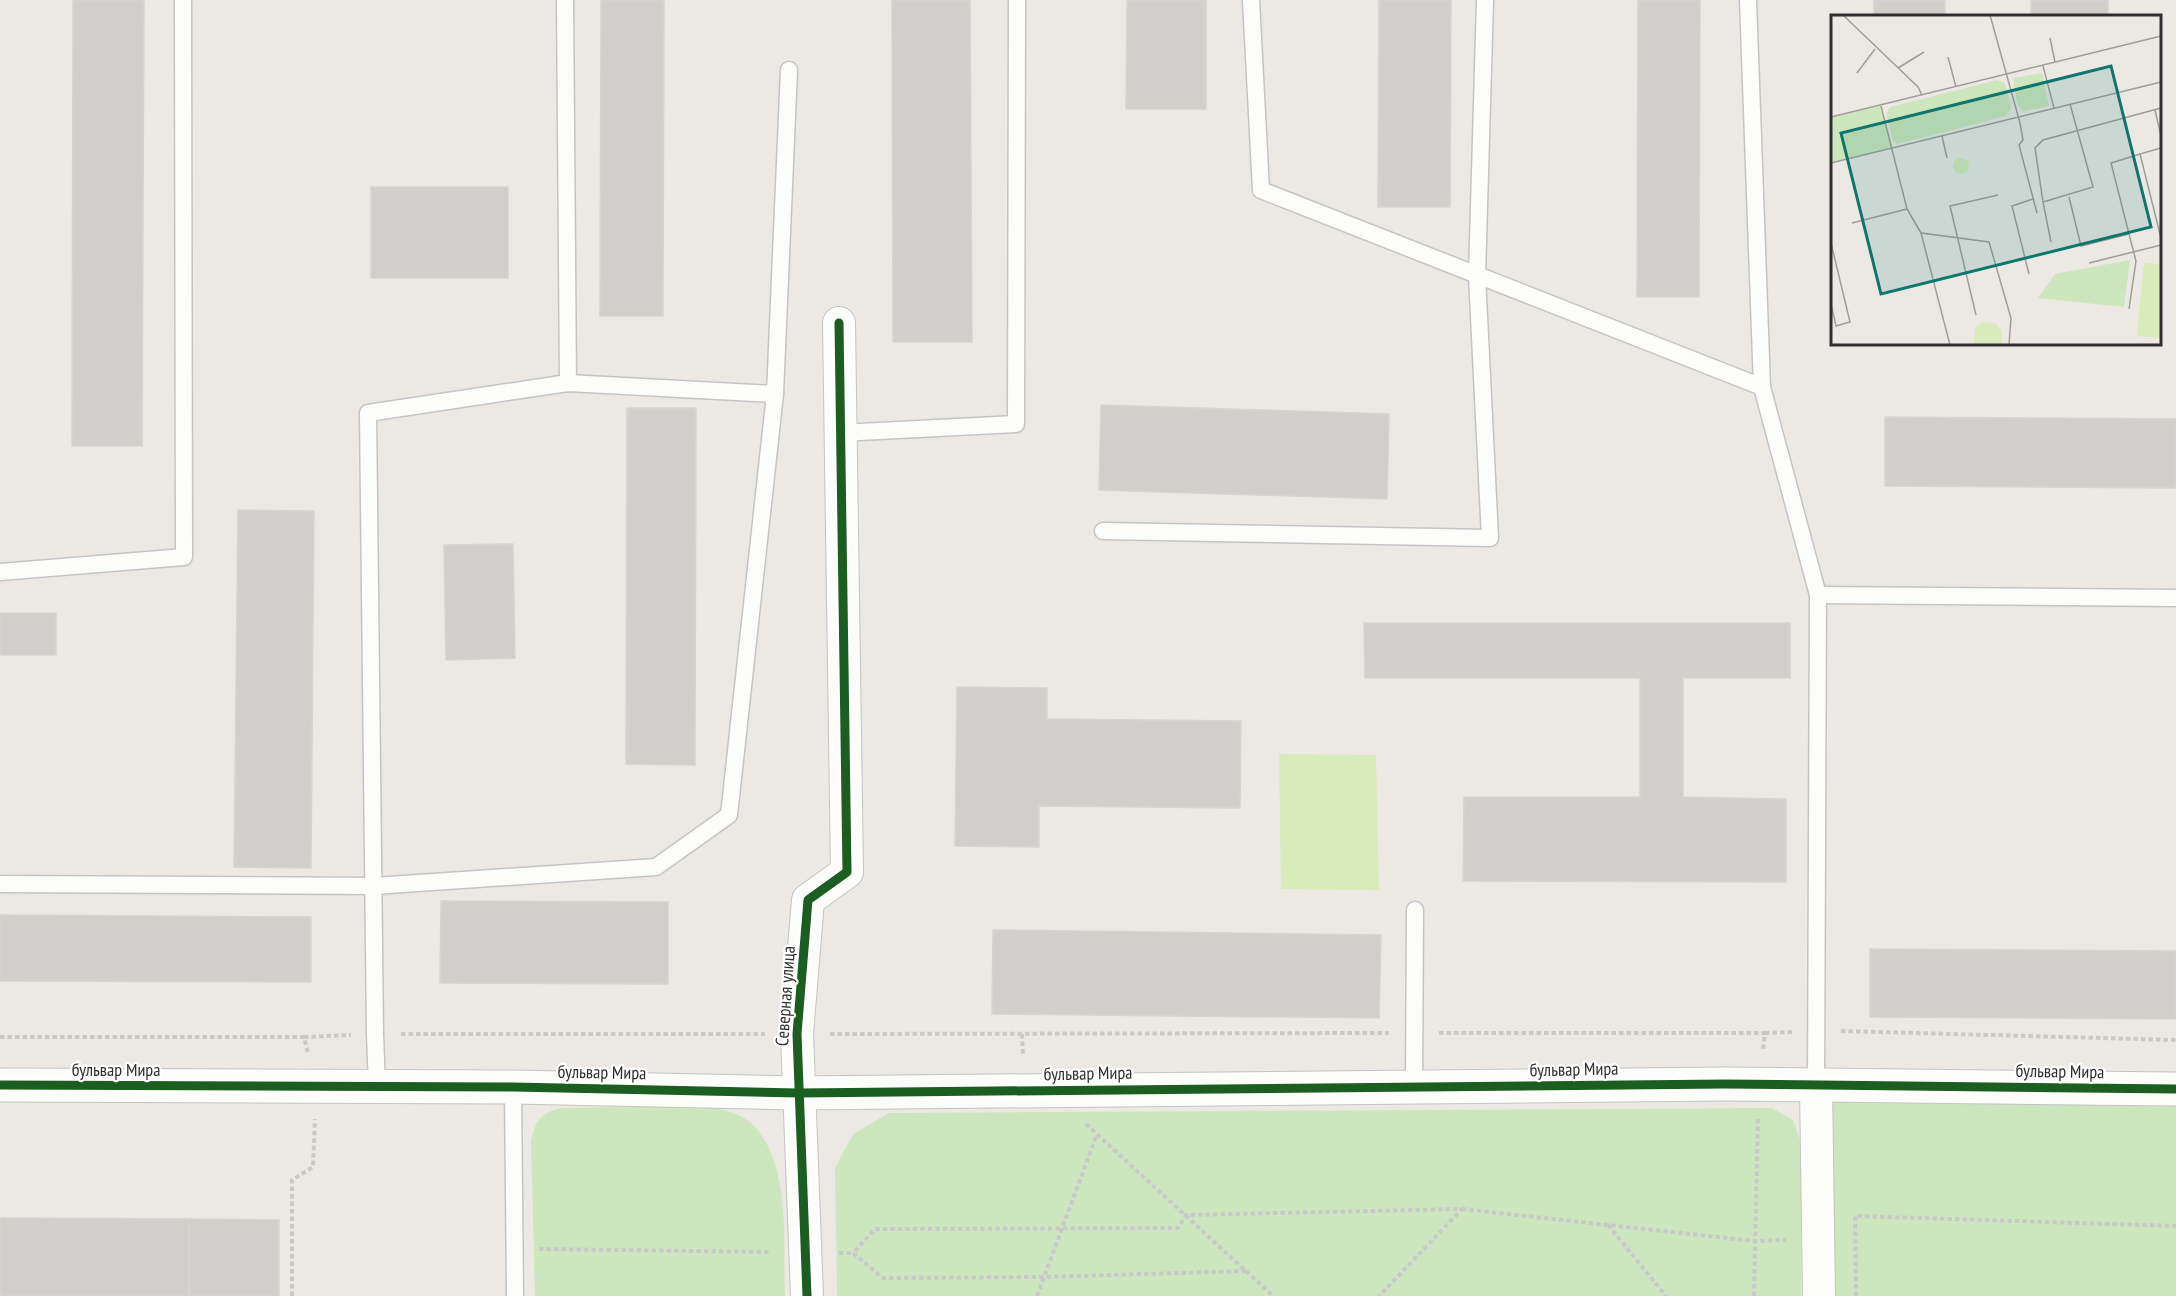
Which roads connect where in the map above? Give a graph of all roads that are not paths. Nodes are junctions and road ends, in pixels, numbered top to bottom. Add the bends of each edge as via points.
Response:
1 (183, 0) edge
2 (565, 0) edge
3 (1017, 0) edge
4 (1251, 0) edge
5 (1485, 0) edge
6 (1748, 0) edge
7 (789, 70) dead end
8 (1477, 276) junction
9 (839, 323) dead end
10 (568, 383) junction
11 (1762, 387) junction
12 (775, 394) junction
13 (840, 433) junction
14 (1103, 531) dead end
15 (0, 572) edge
16 (1818, 595) junction
17 (2176, 598) edge
18 (0, 884) edge
19 (374, 886) junction
20 (1415, 910) dead end
21 (1816, 1084) junction
22 (0, 1085) edge
23 (377, 1087) junction
24 (513, 1087) junction
25 (1414, 1087) junction
26 (2176, 1089) edge
27 (799, 1093) junction
28 (515, 1296) edge
29 (807, 1296) edge
30 (1819, 1296) edge

1 - 15 lane via 184,557
2 - 10 lane
3 - 13 lane via 1016,424
4 - 8 lane via 1261,190
5 - 8 lane
6 - 11 lane
7 - 12 lane
8 - 11 lane
8 - 14 lane via 1490,538
9 - 13 street
10 - 12 lane
10 - 19 lane via 368,412
11 - 16 lane
12 - 19 lane via 729,815 656,867
13 - 27 street, Северная улица via 847,872 808,900 797,1034
16 - 17 lane
16 - 21 lane
18 - 19 lane
19 - 23 lane
20 - 25 lane
21 - 25 street, бульвар Мира
21 - 26 street, бульвар Мира
21 - 30 street
22 - 23 street, бульвар Мира
23 - 24 street, бульвар Мира
24 - 27 street, бульвар Мира
24 - 28 lane
25 - 27 street, бульвар Мира
27 - 29 street, Северная улица

